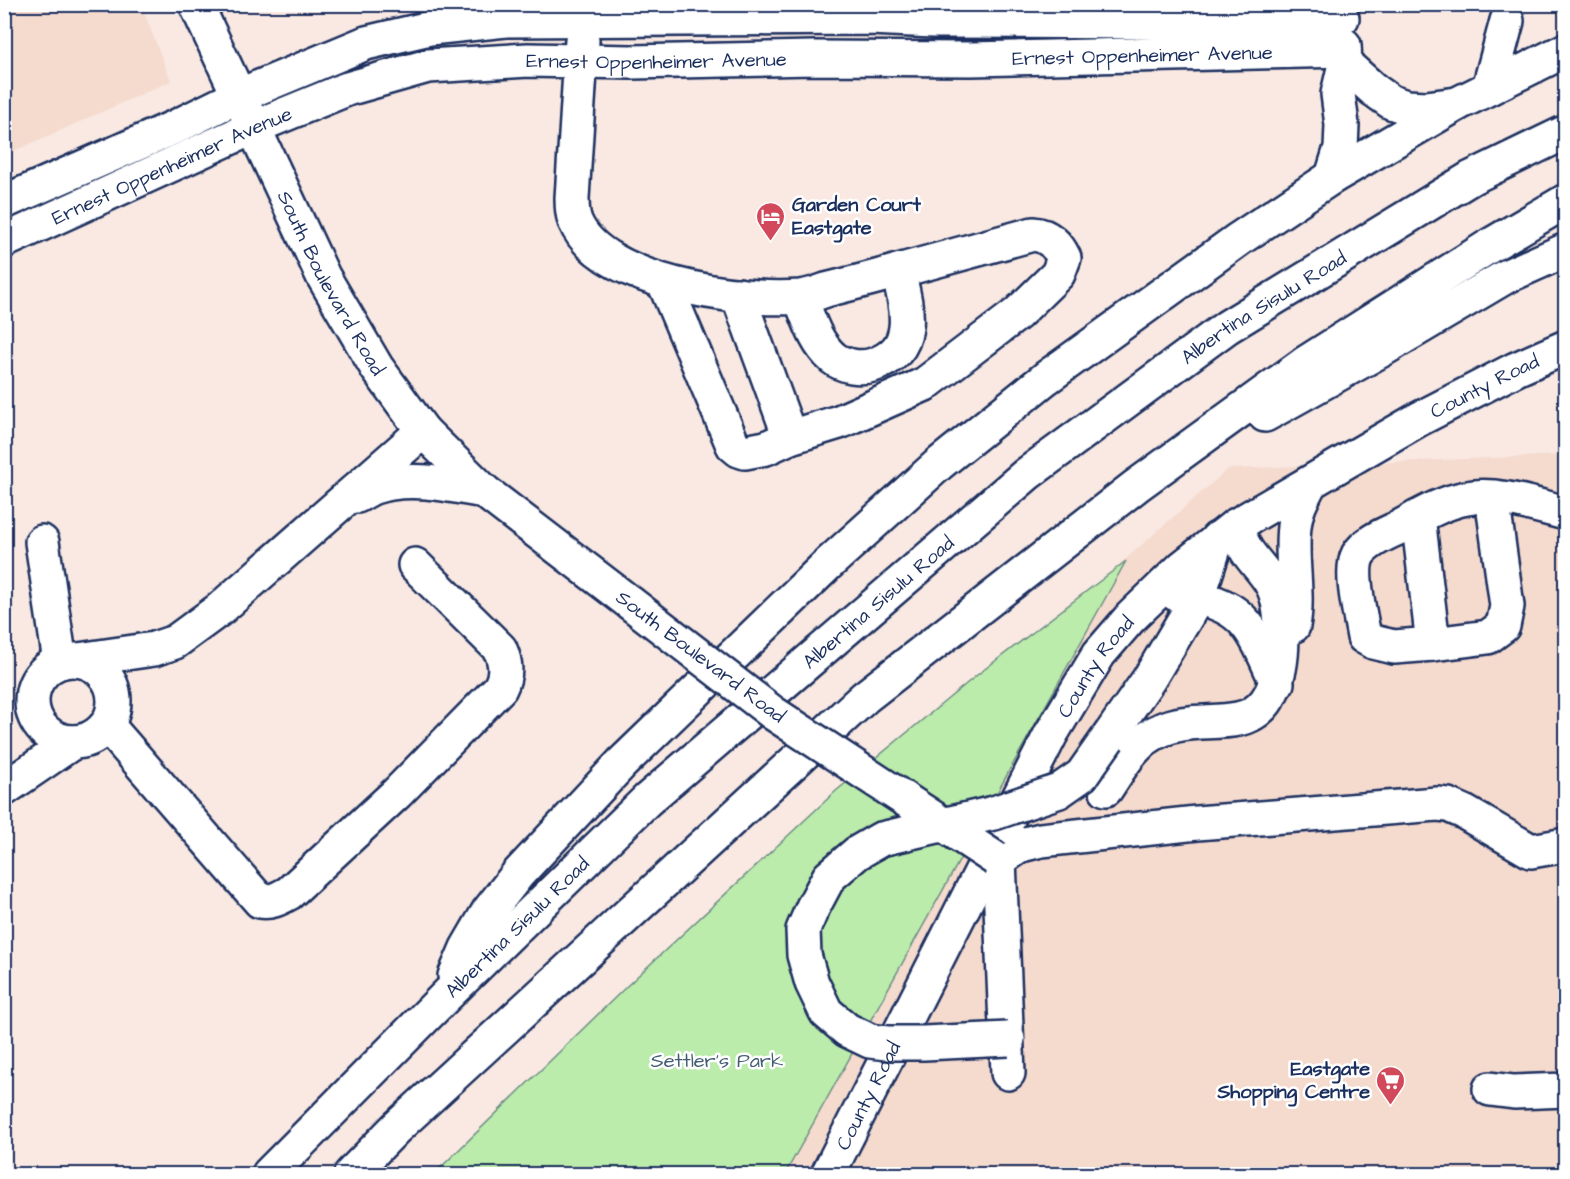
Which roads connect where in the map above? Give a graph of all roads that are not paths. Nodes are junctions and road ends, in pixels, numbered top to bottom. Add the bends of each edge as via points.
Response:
1 (196, 4) edge
2 (933, 13) edge
3 (584, 20) junction
4 (1507, 21) dead end
5 (1342, 46) edge
6 (1566, 50) edge
7 (1261, 53) junction
8 (579, 61) junction
9 (1488, 88) junction
10 (238, 96) junction
11 (1457, 104) junction
12 (254, 127) junction
13 (1566, 132) edge
14 (1332, 177) junction
15 (1566, 201) edge
16 (4, 202) edge
17 (4, 241) edge
18 (1566, 250) edge
19 (897, 271) junction
20 (664, 282) junction
21 (738, 296) junction
22 (800, 297) junction
23 (1566, 347) edge
24 (423, 431) junction
25 (790, 437) junction
26 (1310, 483) junction
27 (1136, 486) junction
28 (484, 491) junction
29 (1492, 497) junction
30 (337, 507) junction
31 (1566, 513) edge
32 (1418, 517) junction
33 (1226, 533) junction
34 (42, 542) dead end
35 (415, 565) dead end
36 (1156, 592) junction
37 (1198, 597) junction
38 (1434, 644) junction
39 (154, 650) junction
40 (69, 661) junction
41 (1279, 669) junction
42 (112, 687) junction
43 (39, 725) junction
44 (107, 726) junction
45 (73, 742) junction
46 (9, 785) edge
47 (1106, 789) dead end
48 (1566, 845) edge
49 (997, 860) junction
50 (447, 994) junction
51 (1008, 1039) junction
52 (1008, 1074) dead end
53 (1490, 1089) dead end
54 (1566, 1090) edge
55 (269, 1174) edge
56 (351, 1174) edge
57 (828, 1174) edge

1 - 10 main road, South Boulevard Road
2 - 3 main road, Ernest Oppenheimer Avenue via 870,18
2 - 5 main road, Ernest Oppenheimer Avenue via 1187,22
3 - 8 main road
3 - 10 main road, Ernest Oppenheimer Avenue via 506,20 402,33 366,43
4 - 9 main road
5 - 7 main road, Ernest Oppenheimer Avenue
5 - 7 main road via 1319,76
5 - 11 main road via 1374,90 1391,102 1426,108
5 - 14 main road via 1341,147
6 - 9 main road
7 - 8 main road, Ernest Oppenheimer Avenue
8 - 12 main road, Ernest Oppenheimer Avenue via 428,66 347,88
8 - 20 main road via 572,198 575,221 582,234 608,258
9 - 11 main road
10 - 12 main road, South Boulevard Road
10 - 16 main road, Ernest Oppenheimer Avenue
11 - 14 main road
12 - 17 main road, Ernest Oppenheimer Avenue
12 - 24 main road, South Boulevard Road via 323,276 376,368
13 - 50 main road, Albertina Sisulu Road via 1471,178 1227,327 1027,474 647,800
14 - 50 main road via 1046,378 939,464 827,565 622,763 518,874 488,912
15 - 27 main road via 1304,364
18 - 27 main road via 1505,277
19 - 22 main road
19 - 22 main road via 907,314 903,341 891,356 867,367 842,364 833,357 820,343
19 - 25 main road via 1034,234 1050,239 1064,258 1058,274 1017,314 925,384 839,422
20 - 21 main road
20 - 25 main road via 732,445 754,452
21 - 22 main road
21 - 25 main road
23 - 26 main road, County Road via 1419,419
24 - 28 main road, South Boulevard Road
24 - 30 main road
26 - 33 main road, County Road
26 - 41 main road via 1293,527 1296,610
27 - 56 main road via 865,697 396,1128
28 - 30 main road via 403,482 374,487
28 - 49 main road, South Boulevard Road, bridge via 773,713
29 - 31 main road
29 - 32 main road via 1467,497
29 - 38 main road via 1507,606 1503,626 1488,637
30 - 39 main road via 220,609 175,642
32 - 38 main road
32 - 38 main road via 1373,541 1358,555 1357,599 1364,637 1372,642 1394,647
33 - 36 main road, County Road
33 - 37 main road
33 - 41 main road via 1243,544 1277,595
34 - 40 main road
35 - 44 main road via 500,649 506,668 504,680 397,793 289,893 261,901
36 - 37 main road
36 - 57 main road, County Road via 1099,654 1051,734
37 - 41 main road via 1230,608 1241,617 1267,660
37 - 51 main road, bridge via 1149,679 1082,775 1059,791 994,813 881,839 857,853 830,877 803,930 804,955 812,983 826,1012 847,1030 870,1041 887,1043
39 - 40 main road
39 - 42 main road
40 - 42 main road via 97,667
40 - 43 main road via 48,668 39,677 32,701
41 - 47 main road via 1264,705 1250,715 1161,730 1131,751
42 - 44 main road via 115,700
43 - 45 main road via 60,740
43 - 46 main road
44 - 45 main road via 86,741
45 - 46 main road
48 - 49 main road via 1531,851 1448,805 1420,804 1041,840 1021,845
49 - 51 main road
50 - 55 main road, Albertina Sisulu Road
51 - 52 main road
53 - 54 main road

